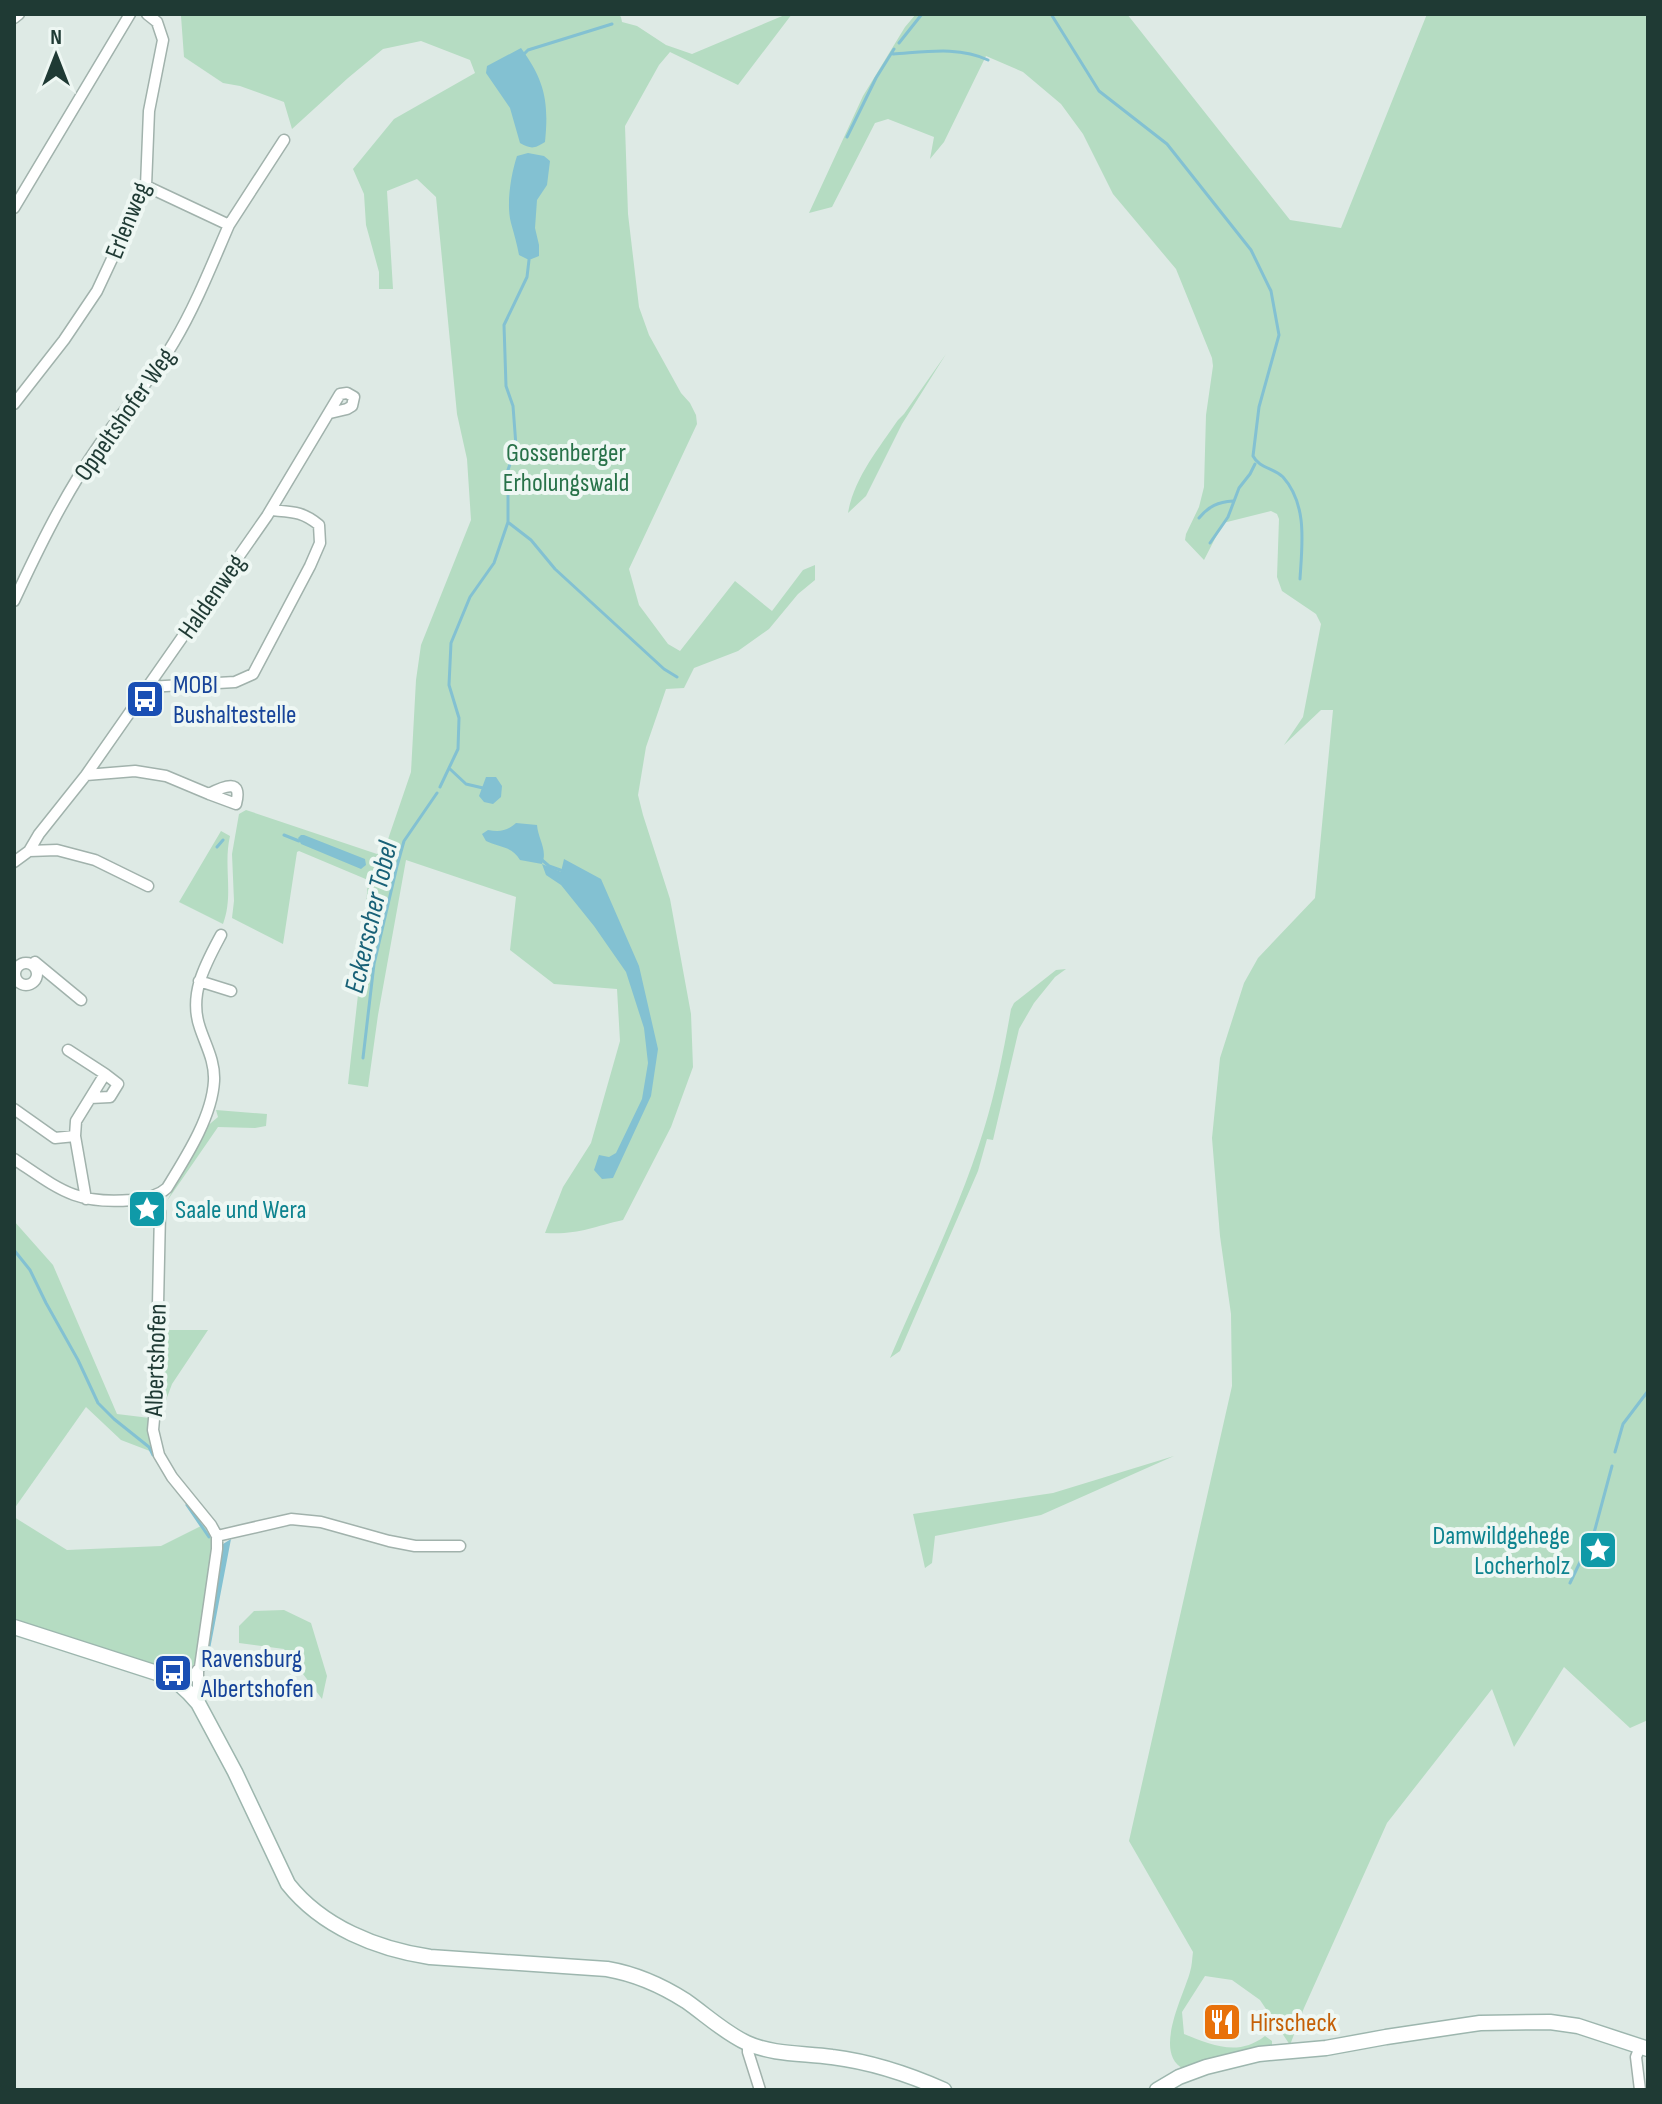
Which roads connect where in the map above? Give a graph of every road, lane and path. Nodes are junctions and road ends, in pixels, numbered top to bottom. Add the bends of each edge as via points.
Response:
1 (130, 14) edge
2 (147, 14) edge
3 (284, 140) dead end
4 (146, 186) junction
5 (14, 208) edge
6 (229, 225) junction
7 (14, 385) edge
8 (26, 389) junction
9 (14, 404) edge
10 (330, 413) dead end
11 (271, 510) junction
12 (14, 601) edge
13 (148, 687) junction
14 (86, 775) junction
15 (209, 794) dead end
16 (29, 851) junction
17 (14, 862) edge
18 (148, 886) dead end
19 (221, 935) dead end
20 (26, 962) junction
21 (15, 981) edge
22 (199, 981) junction
23 (231, 991) dead end
24 (81, 1000) dead end
25 (68, 1050) dead end
26 (105, 1074) junction
27 (90, 1098) junction
28 (14, 1109) edge
29 (75, 1136) junction
30 (14, 1159) edge
31 (86, 1199) junction
32 (160, 1212) dead end
33 (217, 1536) junction
34 (460, 1546) dead end
35 (14, 1627) edge
36 (198, 1672) junction
37 (176, 1681) junction
38 (198, 1703) junction
39 (748, 2043) junction
40 (1644, 2048) edge
41 (760, 2090) edge
42 (944, 2090) edge
43 (1157, 2090) edge
44 (1640, 2090) edge

1 - 5 street
2 - 4 street, Erlenweg via 157,22 163,40 149,111
3 - 6 street, Oppeltshofer Weg
4 - 6 street
4 - 8 street, Erlenweg via 97,291
6 - 12 street, Oppeltshofer Weg via 173,344 79,476
7 - 8 street
8 - 9 street, Erlenweg
10 - 11 street, Haldenweg
11 - 13 street, Haldenweg
11 - 13 street via 307,515 319,525 320,543 253,674 235,682
13 - 14 street, Haldenweg
14 - 15 street via 135,771 166,776
14 - 16 street, Haldenweg
16 - 17 street, Haldenweg
16 - 18 street via 57,850 95,860
19 - 22 street
20 - 21 street via 17,967
20 - 21 street via 36,968 36,979 26,985
20 - 24 street via 32,960
22 - 23 street
22 - 31 street via 196,1015 214,1078 208,1113 160,1195
25 - 26 street
26 - 27 street
26 - 27 street via 118,1084 110,1097
27 - 29 street via 76,1121
28 - 29 street via 55,1138
29 - 31 street
30 - 31 street
32 - 33 street, Albertshofen via 153,1430 172,1477
33 - 34 street via 291,1519 415,1546
33 - 36 street
35 - 37 main road
36 - 37 street
36 - 38 street
37 - 38 main road
38 - 39 main road via 279,1867 298,1897 326,1919 404,1953 626,1973 664,1988
39 - 41 street
39 - 42 main road via 877,2065
40 - 43 main road via 1578,2026 1480,2023 1259,2054 1206,2067
40 - 44 street via 1636,2057

